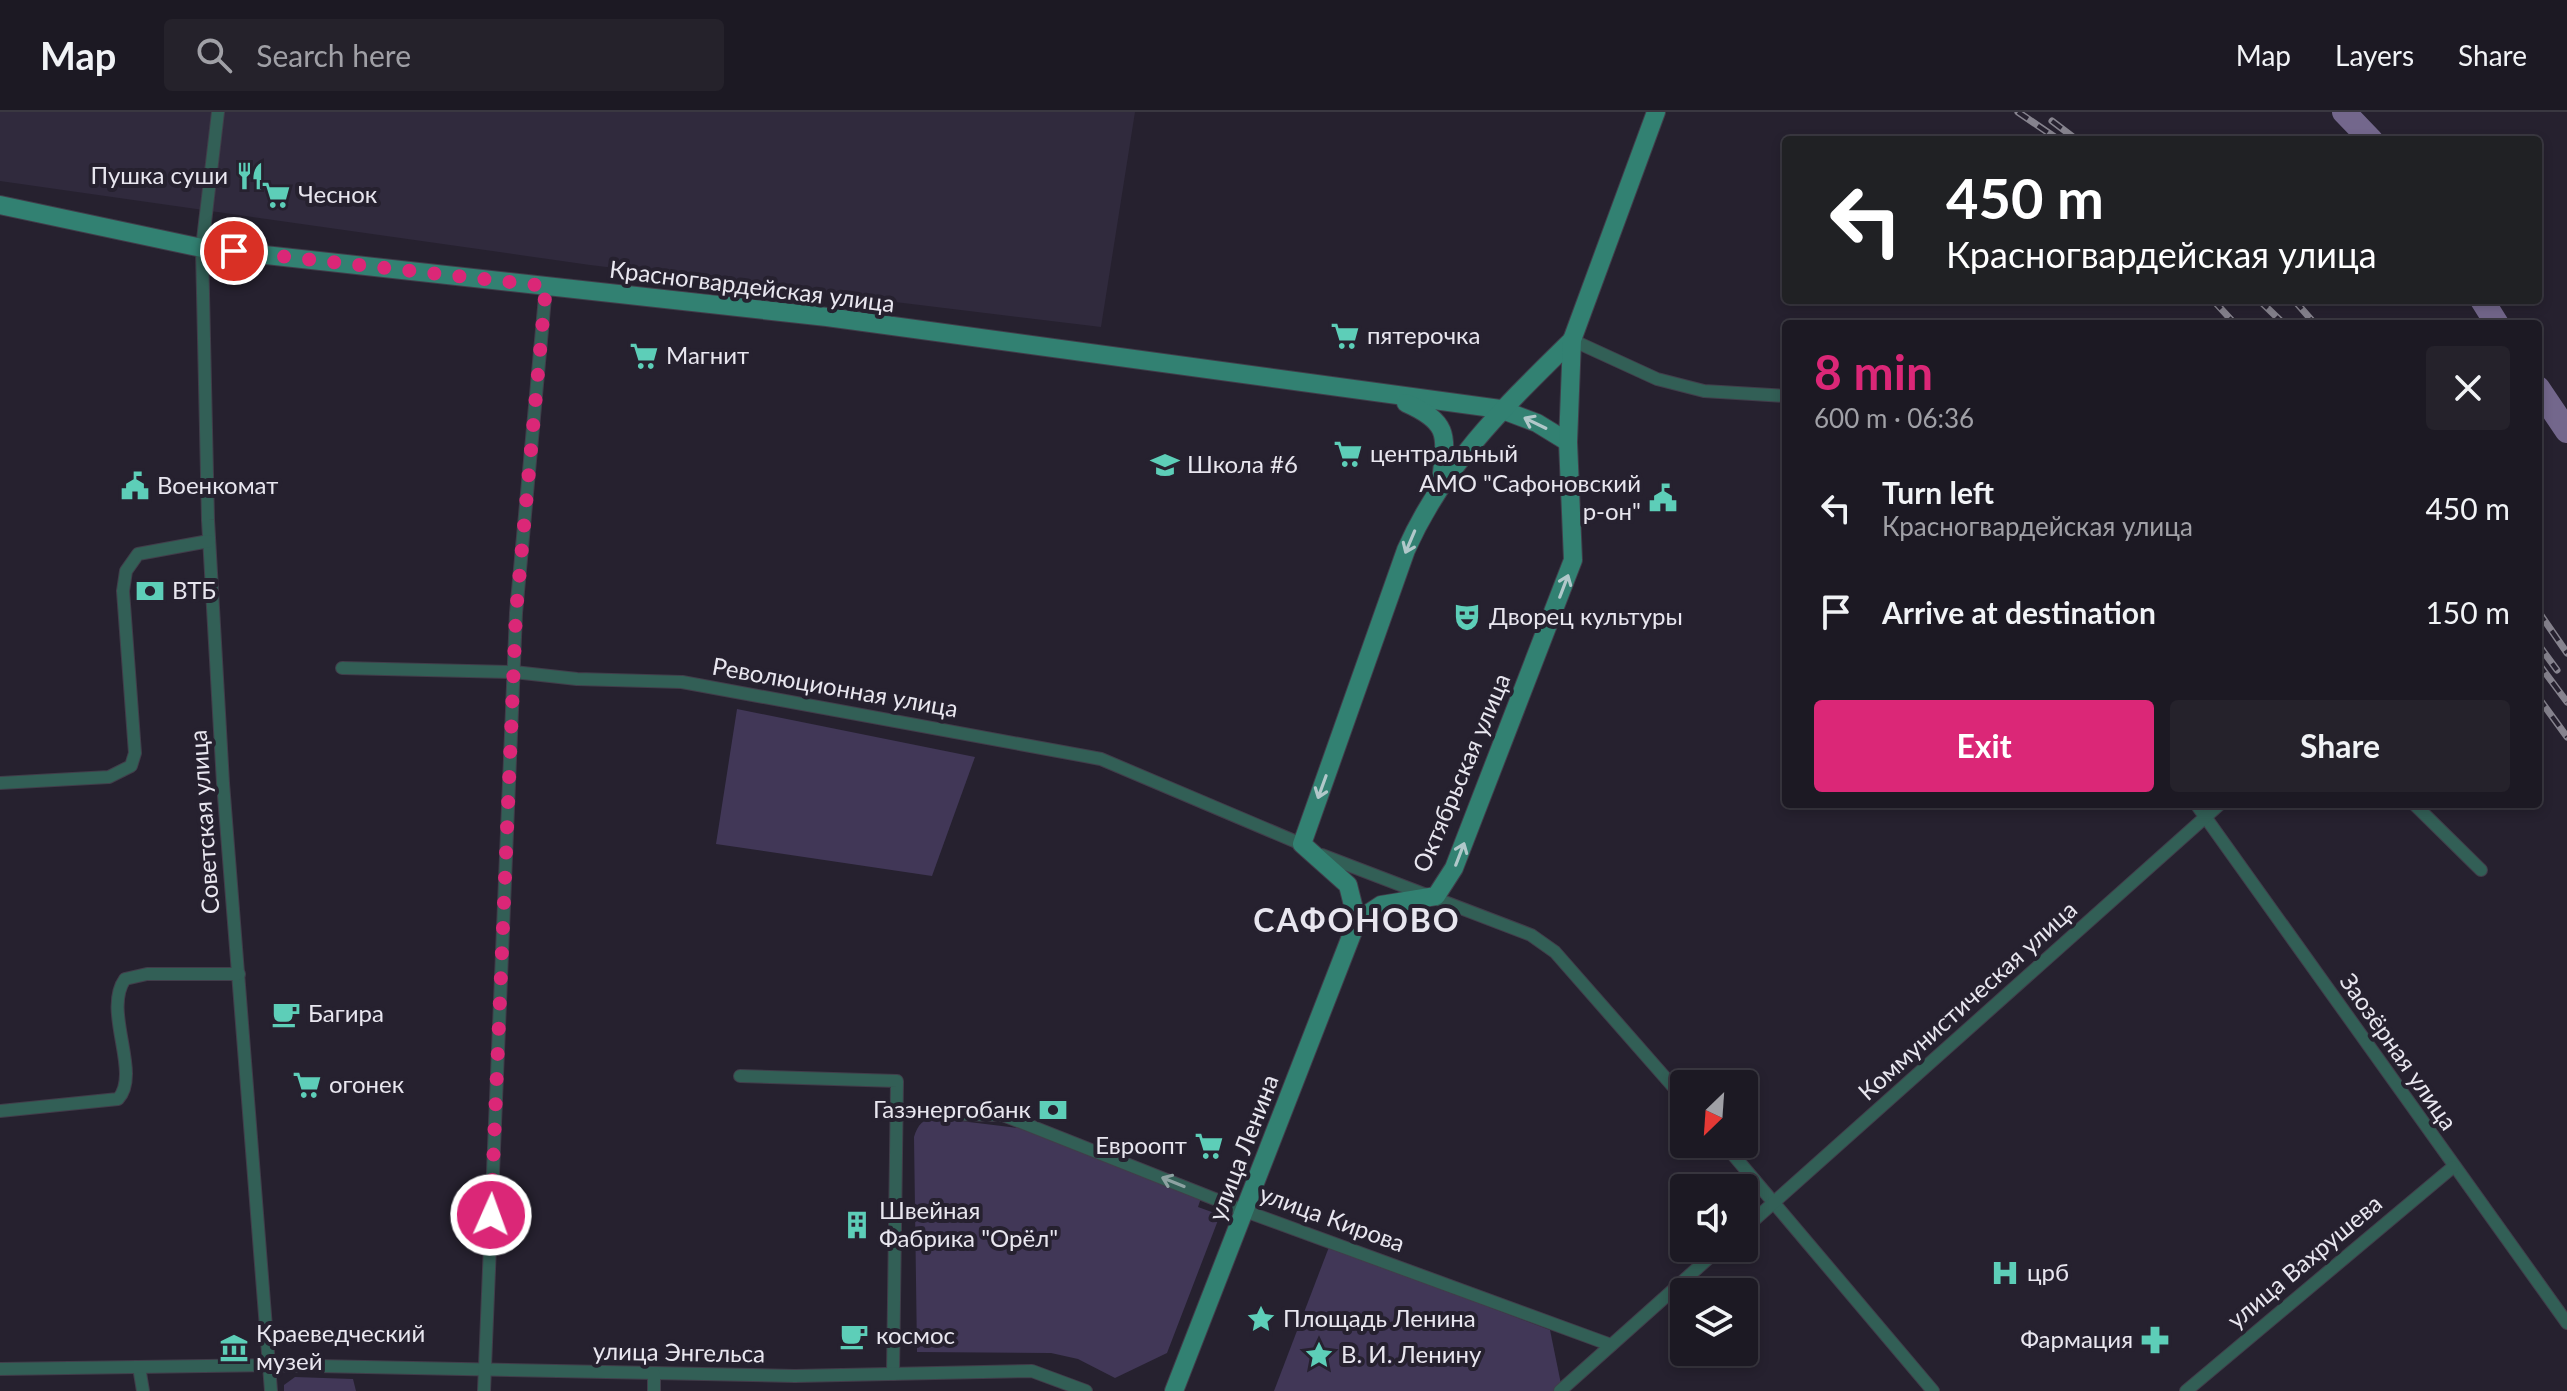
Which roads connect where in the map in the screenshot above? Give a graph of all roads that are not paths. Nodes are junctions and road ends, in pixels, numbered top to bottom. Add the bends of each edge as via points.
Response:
1 (218, 112) edge
2 (1656, 112) edge
3 (0, 205) edge
4 (202, 248) junction
5 (546, 286) junction
6 (1572, 340) junction
7 (1385, 394) junction
8 (1782, 396) edge
9 (1500, 409) junction
10 (1568, 442) junction
11 (1441, 485) junction
12 (209, 541) junction
13 (342, 668) dead end
14 (514, 672) junction
15 (0, 783) edge
16 (2199, 808) edge
17 (2216, 808) edge
18 (2418, 808) edge
19 (2206, 818) junction
20 (1302, 844) junction
21 (2481, 870) dead end
22 (1436, 896) junction
23 (1357, 921) junction
24 (239, 974) junction
25 (740, 1076) dead end
26 (1670, 1083) edge
27 (0, 1111) edge
28 (898, 1113) junction
29 (1736, 1158) edge
30 (2453, 1167) junction
31 (1776, 1203) junction
32 (1245, 1211) junction
33 (1758, 1218) edge
34 (1704, 1262) edge
35 (2567, 1323) edge
36 (1611, 1345) junction
37 (269, 1365) junction
38 (139, 1367) junction
39 (0, 1369) edge
40 (485, 1372) junction
41 (654, 1374) junction
42 (893, 1374) junction
43 (143, 1391) edge
44 (271, 1391) edge
45 (484, 1391) edge
46 (654, 1391) edge
47 (1086, 1391) edge
48 (1174, 1391) edge
49 (1560, 1391) edge
50 (1933, 1391) edge
51 (2186, 1391) edge

1 - 4 street, Советская улица
2 - 6 main road, Октябрьская улица
3 - 4 main road, Красногвардейская улица
4 - 5 main road, Красногвардейская улица
4 - 12 street, Советская улица
5 - 7 main road, Красногвардейская улица via 827,317
5 - 14 street
6 - 8 street via 1657,379 1704,391
6 - 9 main road, Октябрьская улица
6 - 10 main road, Октябрьская улица
7 - 9 main road, Красногвардейская улица
7 - 11 main road via 1430,414 1442,427
10 -> 9 main road, Красногвардейская улица
9 - 11 main road, Октябрьская улица
22 -> 10 main road, Октябрьская улица via 1454,868 1573,560
11 -> 20 main road, Октябрьская улица via 1406,550
12 - 15 street via 138,554 126,571 135,753 131,766 109,777
12 - 24 street, Советская улица
13 - 14 street, Революционная улица
14 - 20 street, Революционная улица via 682,682 1101,759
14 - 40 street
16 - 19 street, Заозёрная улица
17 - 19 street, Коммунистическая улица
18 - 21 street
19 - 30 street, Заозёрная улица
19 - 31 street, Коммунистическая улица
20 - 22 street, Революционная улица via 1356,871
20 - 23 main road via 1348,885
22 - 23 main road, Октябрьская улица via 1381,905
22 - 26 street via 1531,935 1555,952
23 - 32 main road, улица Ленина
24 - 27 street via 147,974 125,979 117,1001 125,1085 118,1099
24 - 37 street, Советская улица
25 - 28 street via 897,1081
32 -> 28 street, улица Кирова via 1003,1115
28 - 42 street
29 - 31 street
30 - 35 street, Заозёрная улица
30 - 51 street, улица Вахрушева
31 - 33 street, Коммунистическая улица
31 - 50 street
32 - 36 street, улица Кирова
32 - 48 main road, улица Ленина
34 - 36 street
36 - 49 street
37 - 38 street, улица Энгельса
37 - 40 street, улица Энгельса
37 - 44 street, Советская улица
38 - 39 street, улица Энгельса
38 - 43 street
40 - 41 street, улица Энгельса
40 - 45 street
41 - 42 street, улица Энгельса
41 - 46 street
42 - 47 street, улица Энгельса via 1032,1371

